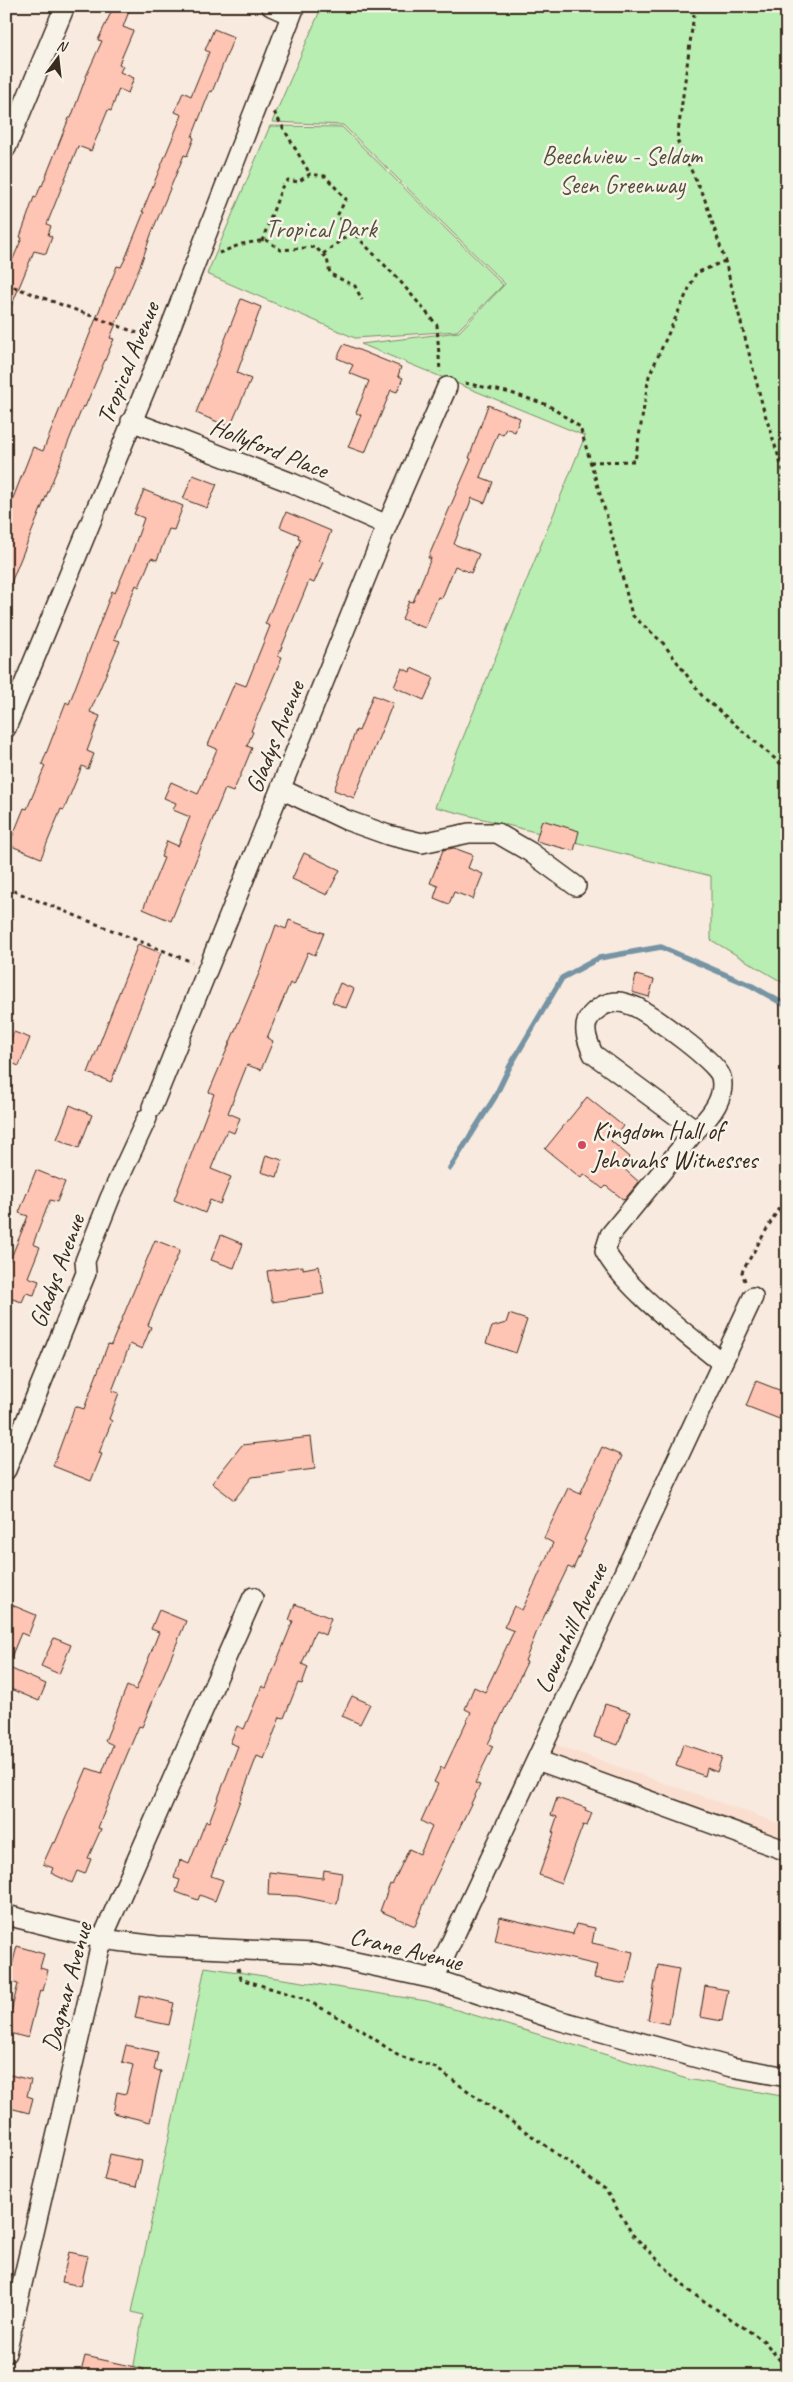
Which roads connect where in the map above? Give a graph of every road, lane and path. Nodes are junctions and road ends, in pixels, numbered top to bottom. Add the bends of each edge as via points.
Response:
1 (65, 6) edge
2 (271, 6) edge
3 (695, 6) edge
4 (293, 10) edge
5 (271, 107) dead end
6 (6, 148) edge
7 (310, 174) junction
8 (352, 232) junction
9 (262, 241) junction
10 (323, 254) junction
11 (216, 255) dead end
12 (725, 261) junction
13 (6, 284) edge
14 (362, 300) dead end
15 (164, 344) junction
16 (450, 381) junction
17 (131, 420) junction
18 (590, 462) junction
19 (787, 484) edge
20 (387, 525) junction
21 (6, 728) edge
22 (787, 769) edge
23 (281, 789) junction
24 (576, 886) dead end
25 (6, 888) edge
26 (209, 969) junction
27 (696, 1130) junction
28 (787, 1194) edge
29 (753, 1297) joint
30 (722, 1363) junction
31 (6, 1470) edge
32 (253, 1597) dead end
33 (536, 1760) junction
34 (787, 1851) edge
35 (6, 1915) edge
36 (102, 1939) junction
37 (232, 1948) junction
38 (434, 1979) junction
39 (787, 2077) edge
40 (6, 2353) edge
41 (787, 2369) edge

1 - 6 street
2 - 4 street, Tropical Avenue
3 - 12 path via 677,140 705,200
4 - 15 street, Tropical Avenue
5 - 7 path
7 - 8 path via 325,176 346,199 337,216
7 - 9 path via 298,182 288,180 282,187
8 - 10 path
8 - 16 path via 437,325 439,370
9 - 10 path via 266,240 281,250 315,246
9 - 11 path via 242,244
10 - 14 path via 330,274 355,286
12 - 18 path via 696,273 649,376 635,461
12 - 19 path via 764,411
13 - 15 path
15 - 17 street, Tropical Avenue
16 - 18 path via 511,393 548,405 580,427
16 - 20 street, Gladys Avenue
17 - 20 street, Hollyford Place via 292,483
17 - 21 street, Tropical Avenue
18 - 22 path via 632,615 663,643 704,697
20 - 23 street, Gladys Avenue
23 - 24 street via 346,820 388,835 422,842 469,833 497,833 530,852
23 - 26 street, Gladys Avenue
25 - 26 path
26 - 31 street, Gladys Avenue via 150,1112 110,1198 85,1261 86,1273
27 - 27 street via 708,1119 720,1098 722,1076 710,1060 636,1007 618,1002 602,1005 589,1016 585,1036 593,1054
27 - 30 street via 610,1235 605,1251 628,1281
28 - 29 path via 742,1272
29 - 30 street, Lowenhill Avenue
30 - 33 street, Lowenhill Avenue
32 - 36 street, Dagmar Avenue
33 - 34 street
33 - 38 street, Lowenhill Avenue
35 - 36 street, Crane Avenue
36 - 37 street, Crane Avenue via 157,1946
36 - 40 street, Dagmar Avenue
37 - 38 street, Crane Avenue via 314,1953
37 - 41 path via 241,1979 305,1999 363,2031 400,2057 434,2067 606,2189 633,2235 689,2292 764,2341
38 - 39 street, Crane Avenue via 554,2019 731,2067

